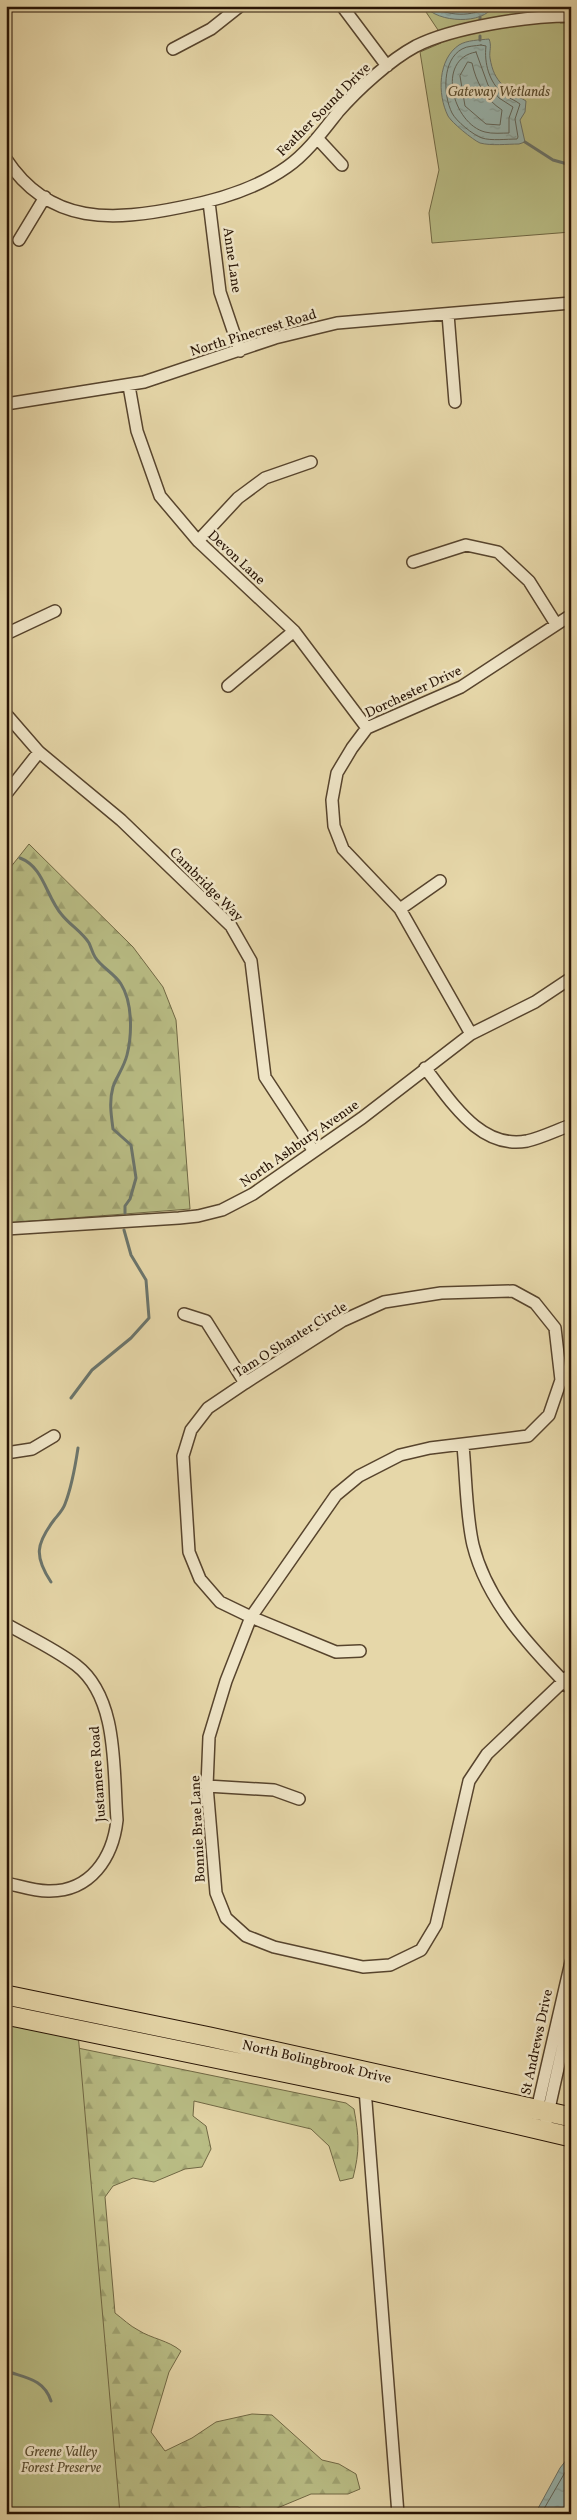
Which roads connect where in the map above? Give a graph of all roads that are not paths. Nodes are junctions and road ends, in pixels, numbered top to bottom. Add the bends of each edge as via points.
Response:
1 (240, 6) edge
2 (342, 6) edge
3 (571, 16) edge
4 (173, 49) dead end
5 (387, 66) junction
6 (317, 138) junction
7 (6, 160) edge
8 (342, 165) dead end
9 (45, 197) junction
10 (209, 202) junction
11 (19, 240) dead end
12 (571, 303) edge
13 (448, 314) junction
14 (240, 351) junction
15 (129, 386) junction
16 (455, 402) dead end
17 (6, 404) edge
18 (312, 462) dead end
19 (198, 541) junction
20 (413, 562) dead end
21 (56, 611) dead end
22 (571, 615) edge
23 (556, 624) junction
24 (294, 631) junction
25 (6, 634) edge
26 (228, 686) dead end
27 (6, 714) edge
28 (367, 728) junction
29 (39, 752) junction
30 (6, 794) edge
31 (440, 881) dead end
32 (400, 909) junction
33 (571, 978) edge
34 (471, 1034) junction
35 (425, 1068) junction
36 (571, 1125) edge
37 (313, 1150) junction
38 (6, 1228) edge
39 (184, 1314) dead end
40 (245, 1383) junction
41 (54, 1436) dead end
42 (463, 1446) junction
43 (6, 1453) edge
44 (251, 1618) junction
45 (6, 1624) edge
46 (360, 1651) dead end
47 (568, 1681) edge
48 (207, 1786) junction
49 (298, 1799) dead end
50 (6, 1884) edge
51 (571, 1962) edge
52 (6, 1995) edge
53 (571, 2010) edge
54 (6, 2015) edge
55 (365, 2089) junction
56 (543, 2111) junction
57 (571, 2117) edge
58 (539, 2130) junction
59 (571, 2137) edge
60 (398, 2514) edge

1 - 4 street via 211,30
2 - 5 street, Feather Sound Drive
3 - 5 street, Feather Sound Drive via 453,33 416,46
5 - 6 street, Feather Sound Drive via 340,110
6 - 8 street
6 - 10 street, Feather Sound Drive via 288,167 249,189
7 - 9 street, Feather Sound Drive via 26,183
9 - 10 street, Feather Sound Drive via 81,213 118,217 143,216
9 - 11 street
10 - 14 street, Anne Lane via 220,292
12 - 13 street, North Pinecrest Road
13 - 14 street, North Pinecrest Road via 337,323 275,338
13 - 16 street
14 - 15 street, North Pinecrest Road
15 - 17 street, North Pinecrest Road
15 - 19 street, Devon Lane via 137,431 160,496
18 - 19 street via 265,478 238,498
19 - 24 street, Devon Lane
20 - 23 street via 466,545 498,552 529,581
21 - 25 street
22 - 23 street, Dorchester Drive
23 - 28 street, Dorchester Drive via 461,687
24 - 26 street
24 - 28 street, Devon Lane
27 - 29 street, Cambridge Way
28 - 32 street, Dorchester Drive via 337,774 332,800 334,826 343,849
29 - 30 street
29 - 37 street, Cambridge Way via 121,820 230,926 251,961 266,1077
31 - 32 street
32 - 34 street, Dorchester Drive
33 - 34 street, North Ashbury Avenue via 535,1002
34 - 35 street, North Ashbury Avenue
35 - 36 street via 466,1119 482,1132 500,1139 527,1141
35 - 37 street, North Ashbury Avenue
37 - 38 street, North Ashbury Avenue via 253,1194 209,1214
39 - 40 street via 206,1321
40 - 42 street, Tam O Shanter Circle via 342,1321 384,1302 441,1293 514,1291 535,1303 555,1328 561,1380 549,1415 528,1436
40 - 44 street, Tam O Shanter Circle via 208,1408 191,1430 183,1456 189,1552 200,1579 220,1602
41 - 43 street via 32,1449
42 - 44 street, Bonnie Brae Lane via 430,1448 400,1455 359,1476 336,1495
42 - 47 street via 473,1545 491,1590 516,1628
44 - 46 street, Tam O Shanter Circle via 336,1652
44 - 48 street, Bonnie Brae Lane via 226,1681 210,1737
45 - 50 street, Justamere Road via 76,1666 97,1688 108,1718 117,1820 106,1860 85,1880 49,1891
47 - 48 street, Bonnie Brae Lane via 487,1754 469,1780 436,1924 421,1950 390,1965 363,1967 274,1947 246,1936 226,1918 216,1893
48 - 49 street via 274,1790
51 - 56 street, St Andrews Drive
52 - 56 main road, North Bolingbrook Drive
53 - 56 street, St Andrews Drive
54 - 55 main road, North Bolingbrook Drive
55 - 58 main road, North Bolingbrook Drive
55 - 60 street
56 - 57 main road, North Bolingbrook Drive
56 - 58 street, St Andrews Drive
58 - 59 main road, North Bolingbrook Drive

